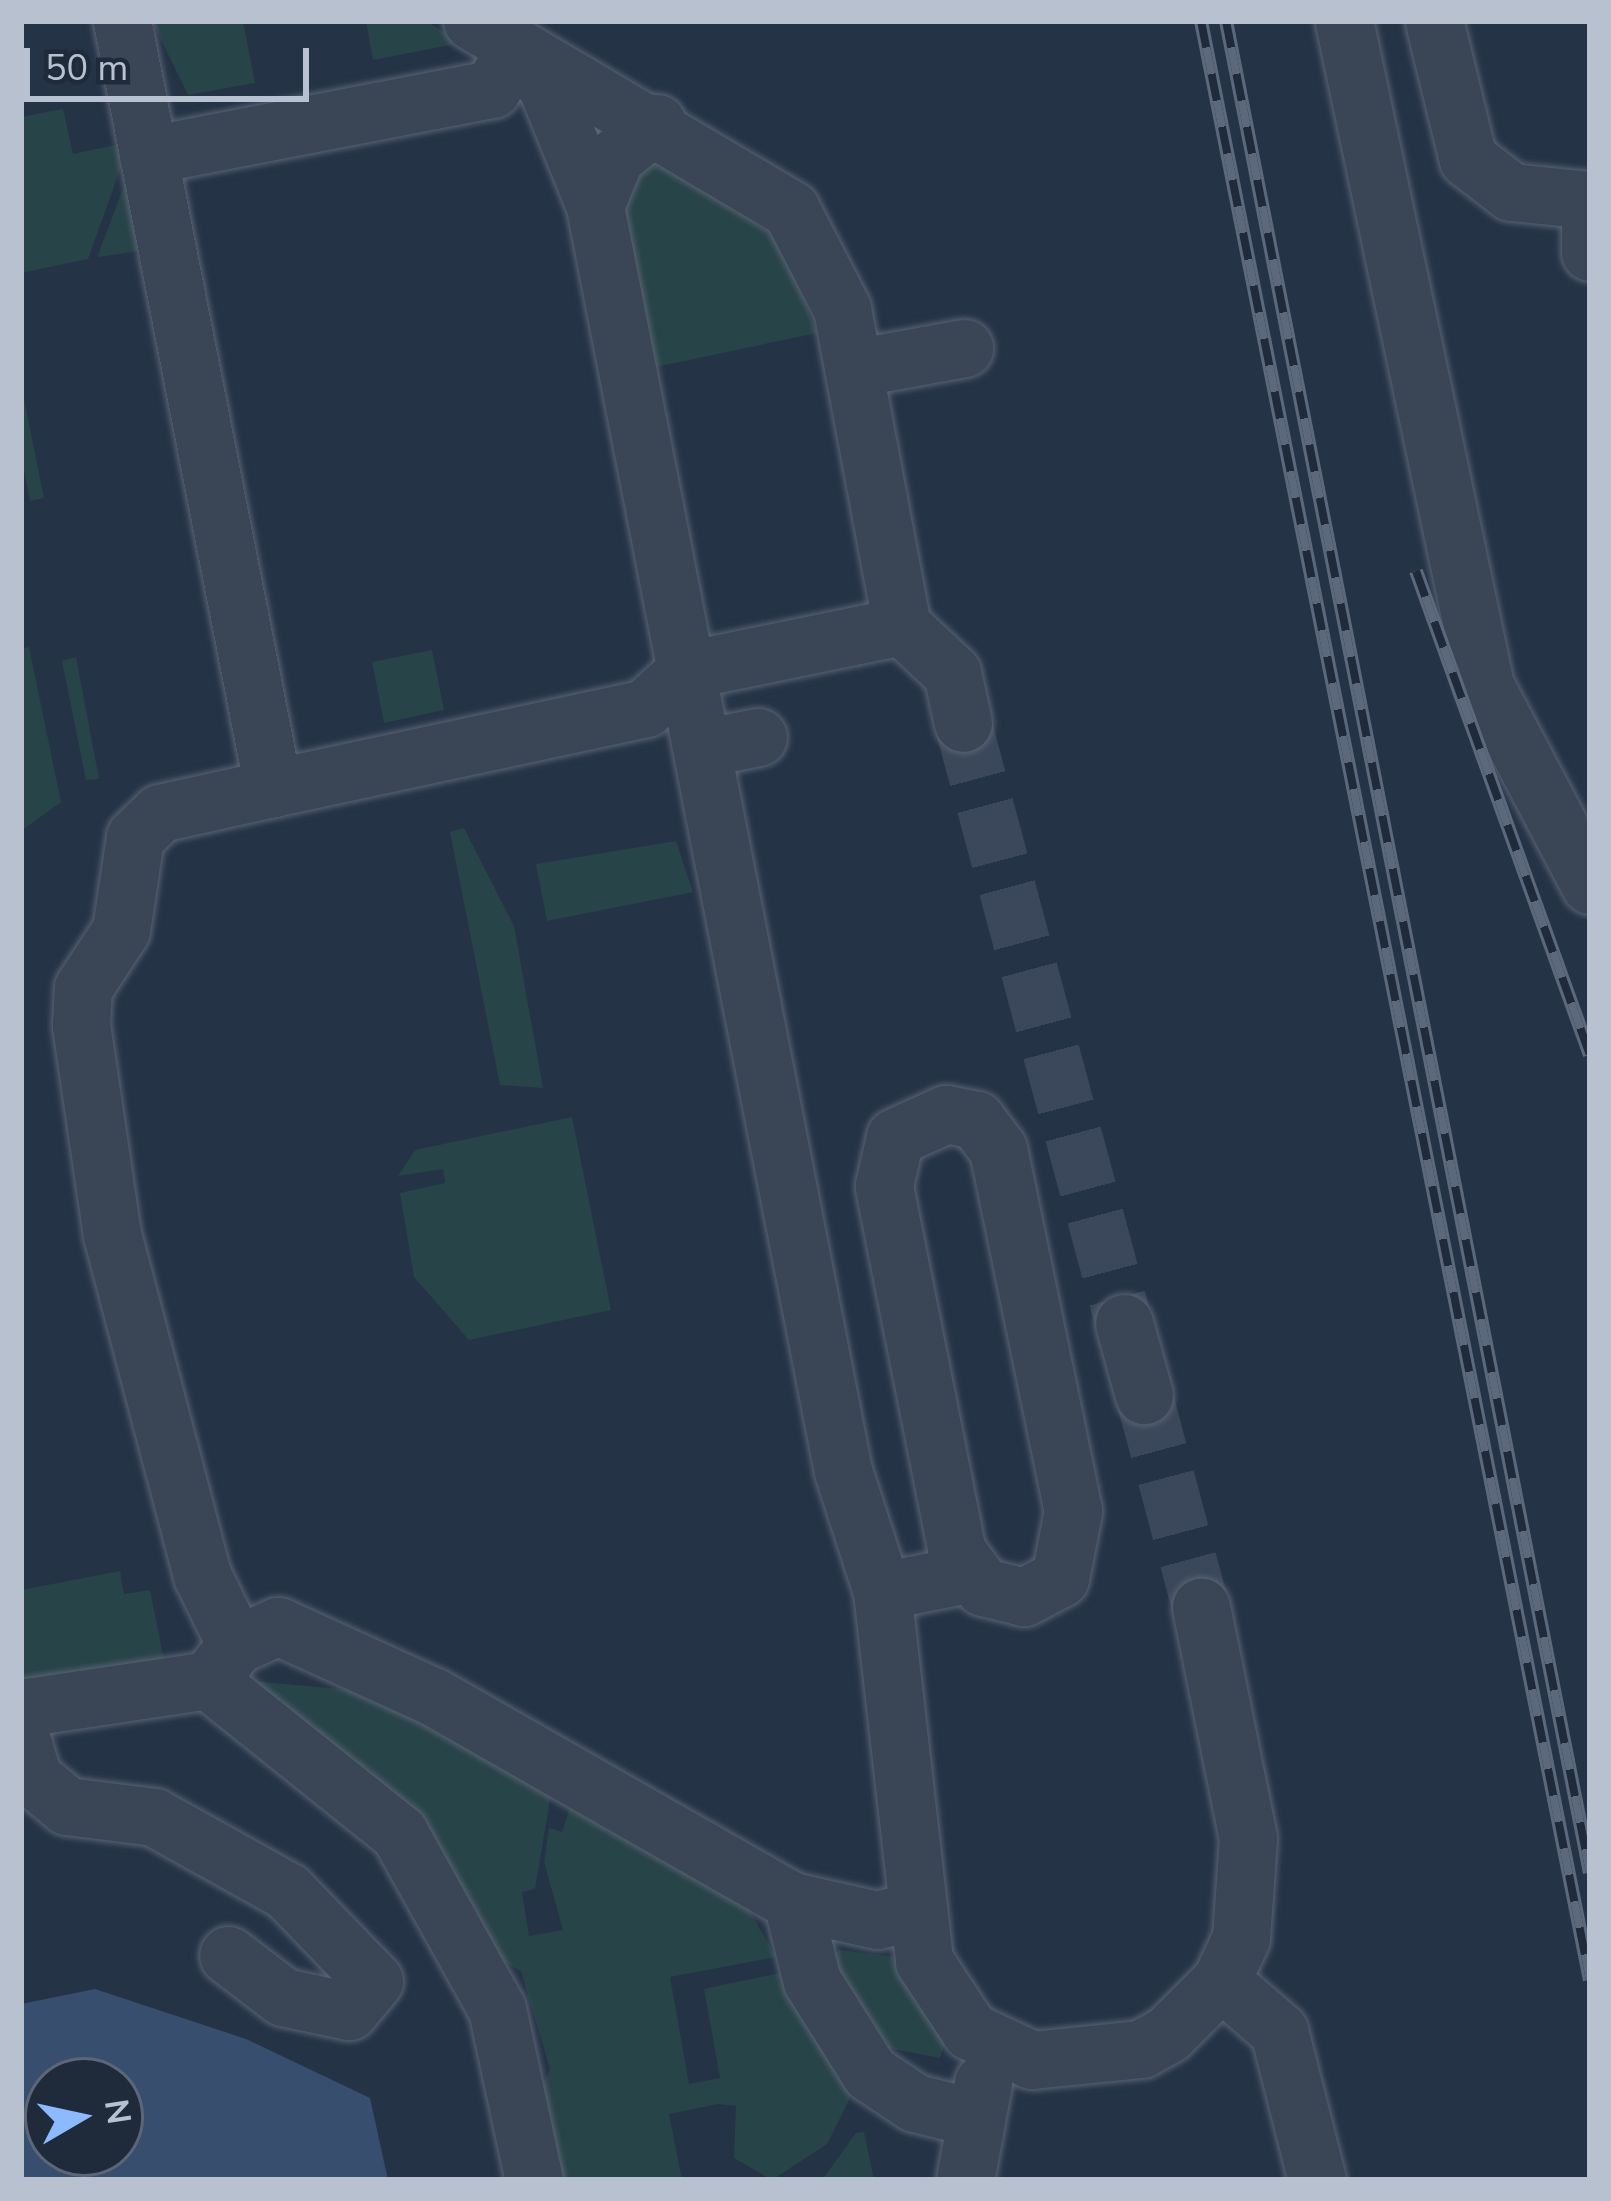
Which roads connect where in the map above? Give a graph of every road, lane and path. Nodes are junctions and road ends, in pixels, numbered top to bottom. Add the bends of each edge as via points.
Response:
1 (122, 21) edge
2 (1344, 21) edge
3 (1434, 21) edge
4 (494, 34) edge
5 (657, 123) junction
6 (148, 155) junction
7 (1590, 200) edge
8 (595, 206) junction
9 (1590, 252) edge
10 (964, 348) dead end
11 (854, 368) junction
12 (902, 626) junction
13 (687, 670) junction
14 (963, 723) tunnel mouth
15 (758, 737) dead end
16 (703, 748) junction
17 (273, 788) junction
18 (1590, 885) edge
19 (1124, 1323) tunnel mouth
20 (1144, 1395) tunnel mouth
21 (967, 1574) junction
22 (882, 1591) junction
23 (1201, 1607) tunnel mouth
24 (222, 1662) junction
25 (21, 1708) edge
26 (21, 1738) edge
27 (792, 1901) junction
28 (918, 1910) junction
29 (228, 1955) dead end
30 (1221, 1981) junction
31 (991, 2050) junction
32 (972, 2117) junction
33 (534, 2180) edge
34 (964, 2180) edge
35 (1317, 2180) edge

1 - 6 lane
2 - 18 lane via 1485,686
3 - 7 lane via 1468,159 1511,192
4 - 5 lane
4 - 6 lane via 492,89
4 - 8 lane via 547,87
5 - 8 lane via 615,157
5 - 11 lane via 791,210 825,259
6 - 17 lane
7 - 9 lane
8 - 13 lane
10 - 11 lane
11 - 12 lane
12 - 13 lane
12 - 14 lane via 952,673
13 - 16 lane
13 - 17 lane via 645,708
15 - 16 lane
16 - 22 lane via 843,1471
17 - 24 lane via 160,813 136,837 122,930 83,988 81,1024 112,1235
19 - 20 lane
21 - 21 lane via 884,1186 895,1137 930,1103 976,1120 998,1150 1073,1510 1068,1559 1045,1591 1000,1595
21 - 22 lane
22 - 28 lane
23 - 30 lane via 1251,1894
24 - 25 lane
24 - 27 lane via 278,1625 355,1656
24 - 33 lane via 399,1833 497,2009
26 - 29 lane via 33,1778 67,1806 154,1817 287,1891 374,1981 349,2012 283,1997
27 - 28 lane via 877,1920
27 - 32 lane via 812,1981 870,2073 915,2103
28 - 31 lane via 938,1991
30 - 31 lane via 1141,2049 1065,2061
30 - 35 lane via 1279,2031
31 - 32 lane
32 - 34 lane

